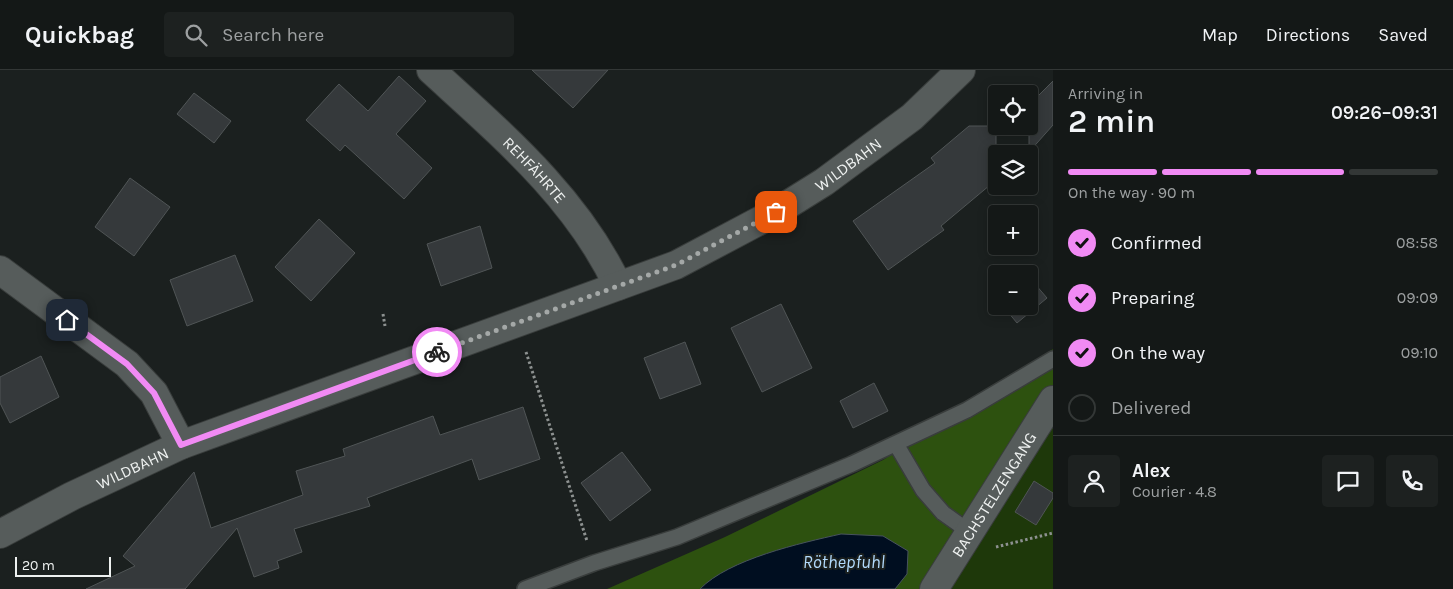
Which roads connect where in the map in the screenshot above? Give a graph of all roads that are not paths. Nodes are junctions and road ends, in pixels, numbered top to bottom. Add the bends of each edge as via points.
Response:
1 (432, 70) edge
2 (961, 70) edge
3 (0, 270) edge
4 (618, 286) junction
5 (1053, 359) edge
6 (1053, 400) edge
7 (896, 444) junction
8 (181, 445) junction
9 (0, 534) edge
10 (967, 538) junction
11 (525, 589) edge
12 (934, 589) edge

1 - 4 street, REHFÄHRTE via 517,148 557,194 594,240
2 - 4 street, WILDBAHN via 912,117 824,182 776,212 676,265
3 - 8 street via 127,364 154,393
4 - 8 street, WILDBAHN
5 - 7 lane via 968,410
6 - 10 street, BACHSTELZENGANG
7 - 10 lane via 923,490
7 - 11 lane via 678,537 594,562
8 - 9 street, WILDBAHN
10 - 12 street, BACHSTELZENGANG

